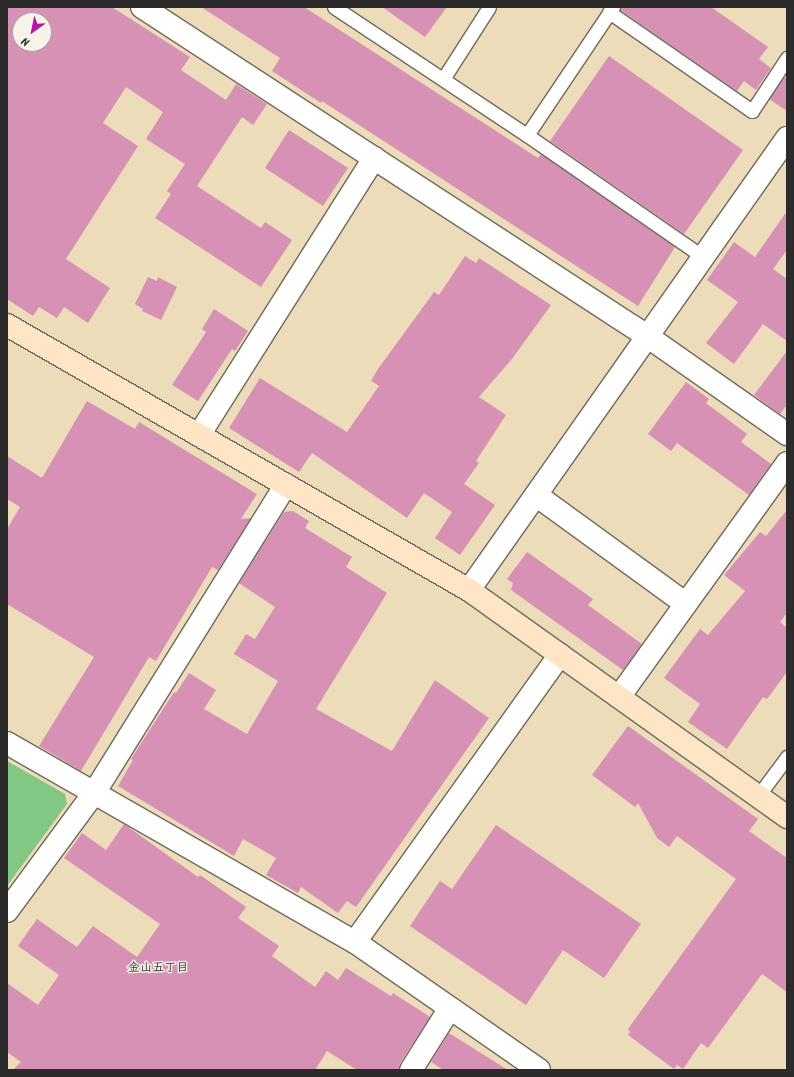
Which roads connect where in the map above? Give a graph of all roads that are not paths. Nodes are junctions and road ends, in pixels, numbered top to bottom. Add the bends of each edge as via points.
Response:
1 (142, 7) edge
2 (334, 7) edge
3 (489, 7) edge
4 (612, 8) edge
5 (787, 58) edge
6 (443, 79) junction
7 (527, 135) junction
8 (787, 138) edge
9 (374, 158) junction
10 (703, 257) junction
11 (9, 330) edge
12 (647, 336) junction
13 (787, 434) edge
14 (199, 435) junction
15 (787, 463) edge
16 (286, 485) junction
17 (536, 496) junction
18 (469, 590) junction
19 (686, 604) junction
20 (560, 655) junction
21 (619, 697) junction
22 (7, 743) edge
23 (785, 763) edge
24 (94, 793) junction
25 (758, 796) junction
26 (787, 817) edge
27 (7, 911) edge
28 (355, 942) junction
29 (450, 1008) junction
30 (411, 1070) edge
31 (538, 1070) edge

1 - 9 street
2 - 6 lane
3 - 6 lane
4 - 5 lane via 752,111
4 - 7 lane
6 - 7 lane
7 - 10 lane
8 - 10 street
9 - 12 street
9 - 14 street
10 - 12 street
11 - 14 street
12 - 13 street
12 - 17 street
14 - 16 street
15 - 19 street
16 - 18 street
16 - 24 street
17 - 18 street
17 - 19 street
18 - 20 street
19 - 21 street
20 - 21 street
20 - 28 street
21 - 25 street
22 - 24 street
23 - 25 lane
24 - 27 street
24 - 28 street
25 - 26 street
28 - 29 street
29 - 30 street
29 - 31 street

